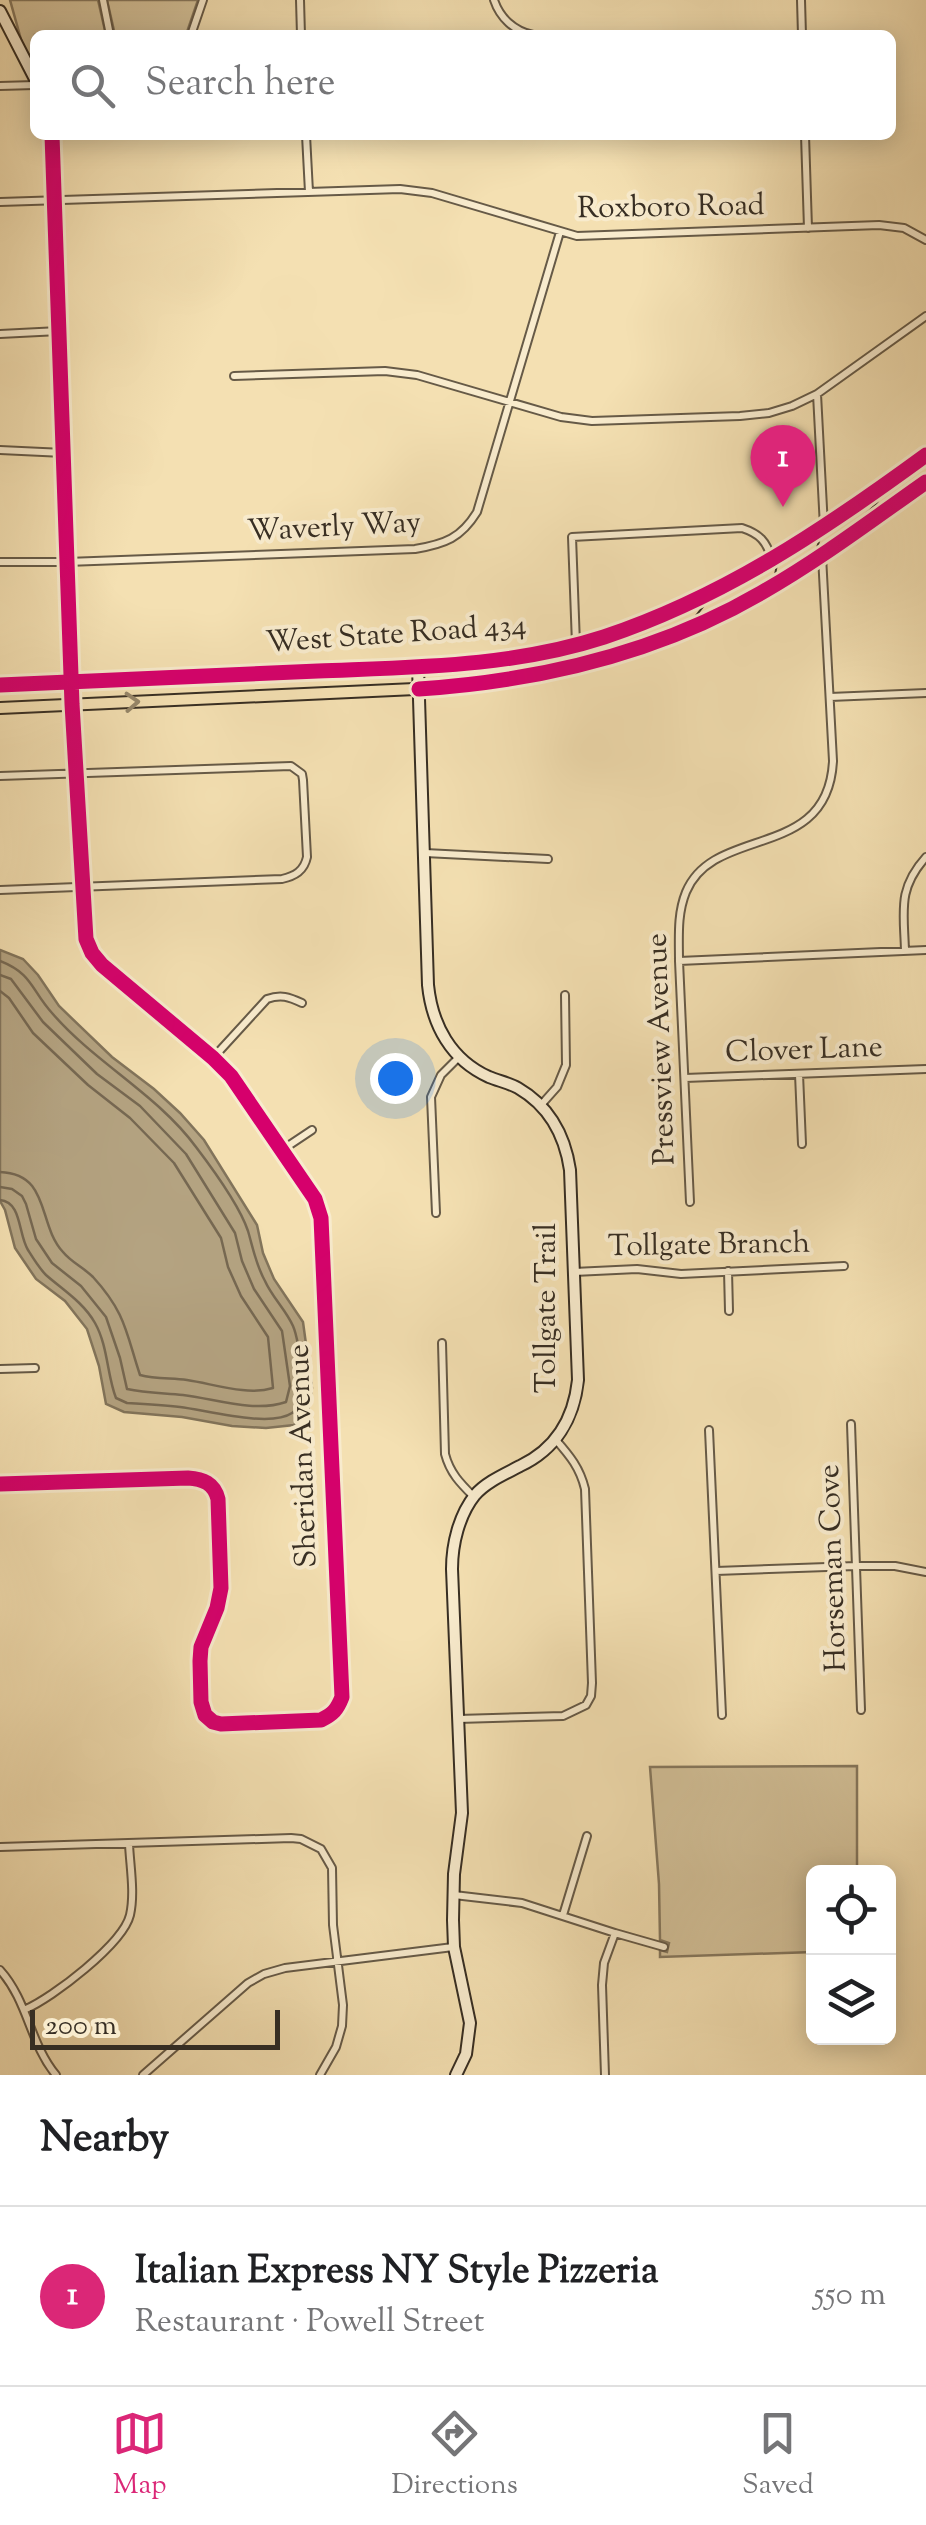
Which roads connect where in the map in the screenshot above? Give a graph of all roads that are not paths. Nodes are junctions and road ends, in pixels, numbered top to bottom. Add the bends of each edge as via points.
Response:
1 (102, 0) edge
2 (203, 0) edge
3 (300, 0) edge
4 (494, 0) edge
5 (801, 0) edge
6 (0, 11) edge
7 (109, 30) edge
8 (193, 30) edge
9 (301, 30) edge
10 (519, 30) edge
11 (802, 30) edge
12 (30, 72) edge
13 (30, 83) edge
14 (0, 86) edge
15 (52, 140) edge
16 (306, 140) edge
17 (805, 140) edge
18 (308, 192) junction
19 (54, 199) junction
20 (0, 202) edge
21 (808, 228) junction
22 (560, 232) junction
23 (926, 240) edge
24 (926, 316) edge
25 (59, 331) junction
26 (0, 334) edge
27 (234, 376) dead end
28 (817, 394) junction
29 (510, 404) junction
30 (0, 450) edge
31 (64, 453) junction
32 (926, 455) edge
33 (926, 482) edge
34 (879, 490) junction
35 (824, 527) junction
36 (822, 554) junction
37 (772, 559) junction
38 (0, 562) edge
39 (68, 562) junction
40 (697, 625) junction
41 (576, 644) junction
42 (418, 667) junction
43 (71, 681) junction
44 (0, 685) edge
45 (419, 689) junction
46 (926, 693) edge
47 (830, 697) junction
48 (72, 704) junction
49 (0, 708) edge
50 (76, 773) junction
51 (0, 776) edge
52 (424, 853) junction
53 (926, 858) edge
54 (548, 860) dead end
55 (82, 887) junction
56 (0, 890) edge
57 (926, 950) edge
58 (905, 951) junction
59 (679, 961) junction
60 (565, 995) dead end
61 (302, 1003) dead end
62 (459, 1057) junction
63 (213, 1058) junction
64 (926, 1069) edge
65 (799, 1074) junction
66 (685, 1078) junction
67 (541, 1105) junction
68 (312, 1130) dead end
69 (802, 1144) dead end
70 (282, 1150) junction
71 (690, 1202) dead end
72 (436, 1213) dead end
73 (844, 1266) dead end
74 (574, 1272) junction
75 (728, 1272) junction
76 (730, 1311) dead end
77 (442, 1343) dead end
78 (35, 1368) dead end
79 (0, 1369) edge
80 (851, 1424) dead end
81 (709, 1430) dead end
82 (556, 1440) junction
83 (0, 1484) edge
84 (474, 1496) junction
85 (856, 1566) junction
86 (716, 1571) junction
87 (926, 1572) edge
88 (861, 1710) dead end
89 (722, 1715) dead end
90 (458, 1719) junction
91 (588, 1836) dead end
92 (130, 1844) junction
93 (0, 1847) edge
94 (453, 1894) junction
95 (563, 1915) junction
96 (615, 1934) junction
97 (664, 1946) dead end
98 (454, 1947) junction
99 (338, 1962) junction
100 (0, 1970) edge
101 (26, 2009) junction
102 (56, 2075) edge
103 (143, 2075) edge
104 (320, 2075) edge
105 (456, 2075) edge
106 (606, 2075) edge

1 - 7 street
2 - 8 street
3 - 9 street
4 - 10 street
5 - 11 street
6 - 12 street
13 - 14 street
15 - 19 street
16 - 18 street
17 - 21 street
18 - 19 street, Roxboro Road
18 - 22 street, Roxboro Road via 417,190
19 - 20 street, Roxboro Road
19 - 25 street
21 - 22 street, Roxboro Road
21 - 23 street, Roxboro Road via 904,228
22 - 29 street, Waverly Way
24 - 28 street
25 - 26 street
25 - 31 street
27 - 29 street via 385,371
28 - 29 street via 769,413 610,421 561,418
28 - 35 street
29 - 39 street, Waverly Way via 477,512 468,527 440,544
30 - 31 street
31 - 39 street
32 - 34 main road, West State Road 434
33 - 36 main road
34 - 35 main road, West State Road 434
34 - 36 main road via 835,528
35 - 37 main road, West State Road 434
36 - 40 main road
36 - 47 street, Pressview Avenue
37 - 40 main road via 763,580 708,610
37 - 41 main road, West State Road 434 via 689,604
37 - 41 street via 766,542 742,528 572,537
38 - 39 street, Waverly Way
39 - 43 street
40 - 45 main road via 557,671
41 - 42 main road, West State Road 434 via 503,660
42 - 43 main road, West State Road 434
42 - 45 street
43 - 44 main road
43 - 48 street
48 -> 45 main road
45 - 52 street
46 - 47 street
47 - 59 street, Pressview Avenue via 832,776 822,802 795,828 716,860 694,878 678,924
48 - 49 main road
48 - 50 street, Sheridan Avenue
50 - 51 street
50 - 55 street, Sheridan Avenue
50 - 55 street via 279,765 297,769 304,780 306,857 299,872 282,879
52 - 54 street
52 - 62 street via 430,997 436,1022
53 - 58 street via 904,893
55 - 56 street
55 - 63 street, Sheridan Avenue via 92,953
57 - 58 street
58 - 59 street
59 - 66 street, Pressview Avenue
60 - 67 street via 566,1065
61 - 63 street via 267,998
62 - 67 street
62 - 72 street via 440,1075 431,1098
63 - 70 street, Sheridan Avenue
64 - 65 street, Clover Lane
65 - 66 street, Clover Lane
65 - 69 street
66 - 71 street, Pressview Avenue
67 - 74 street, Tollgate Trail via 568,1157
68 - 70 street
70 - 83 street, Sheridan Avenue via 321,1218 342,1697 333,1714 222,1724 205,1715 201,1646 222,1574 218,1499 209,1483 188,1478
73 - 75 street, Tollgate Branch
74 - 75 street, Tollgate Branch
74 - 82 street, Tollgate Trail via 578,1380
75 - 76 street
77 - 84 street via 445,1454 456,1479
78 - 79 street
80 - 85 street, Horseman Cove
81 - 86 street
82 - 84 street
82 - 90 street via 582,1474 591,1696 564,1716
84 - 90 street via 452,1557
85 - 86 street
85 - 87 street
85 - 88 street, Horseman Cove
86 - 89 street
90 - 94 street via 462,1813
91 - 95 street
92 - 93 street
92 - 99 street via 290,1838 311,1843 332,1868
92 - 101 street via 126,1927 52,1996
94 - 95 street
94 - 98 street
95 - 96 street
96 - 97 street
96 - 106 street via 602,1985
98 - 99 street
98 - 105 street via 470,2023
99 - 103 street via 285,1968 248,1983
99 - 104 street via 342,2026
100 - 101 street
101 - 102 street

